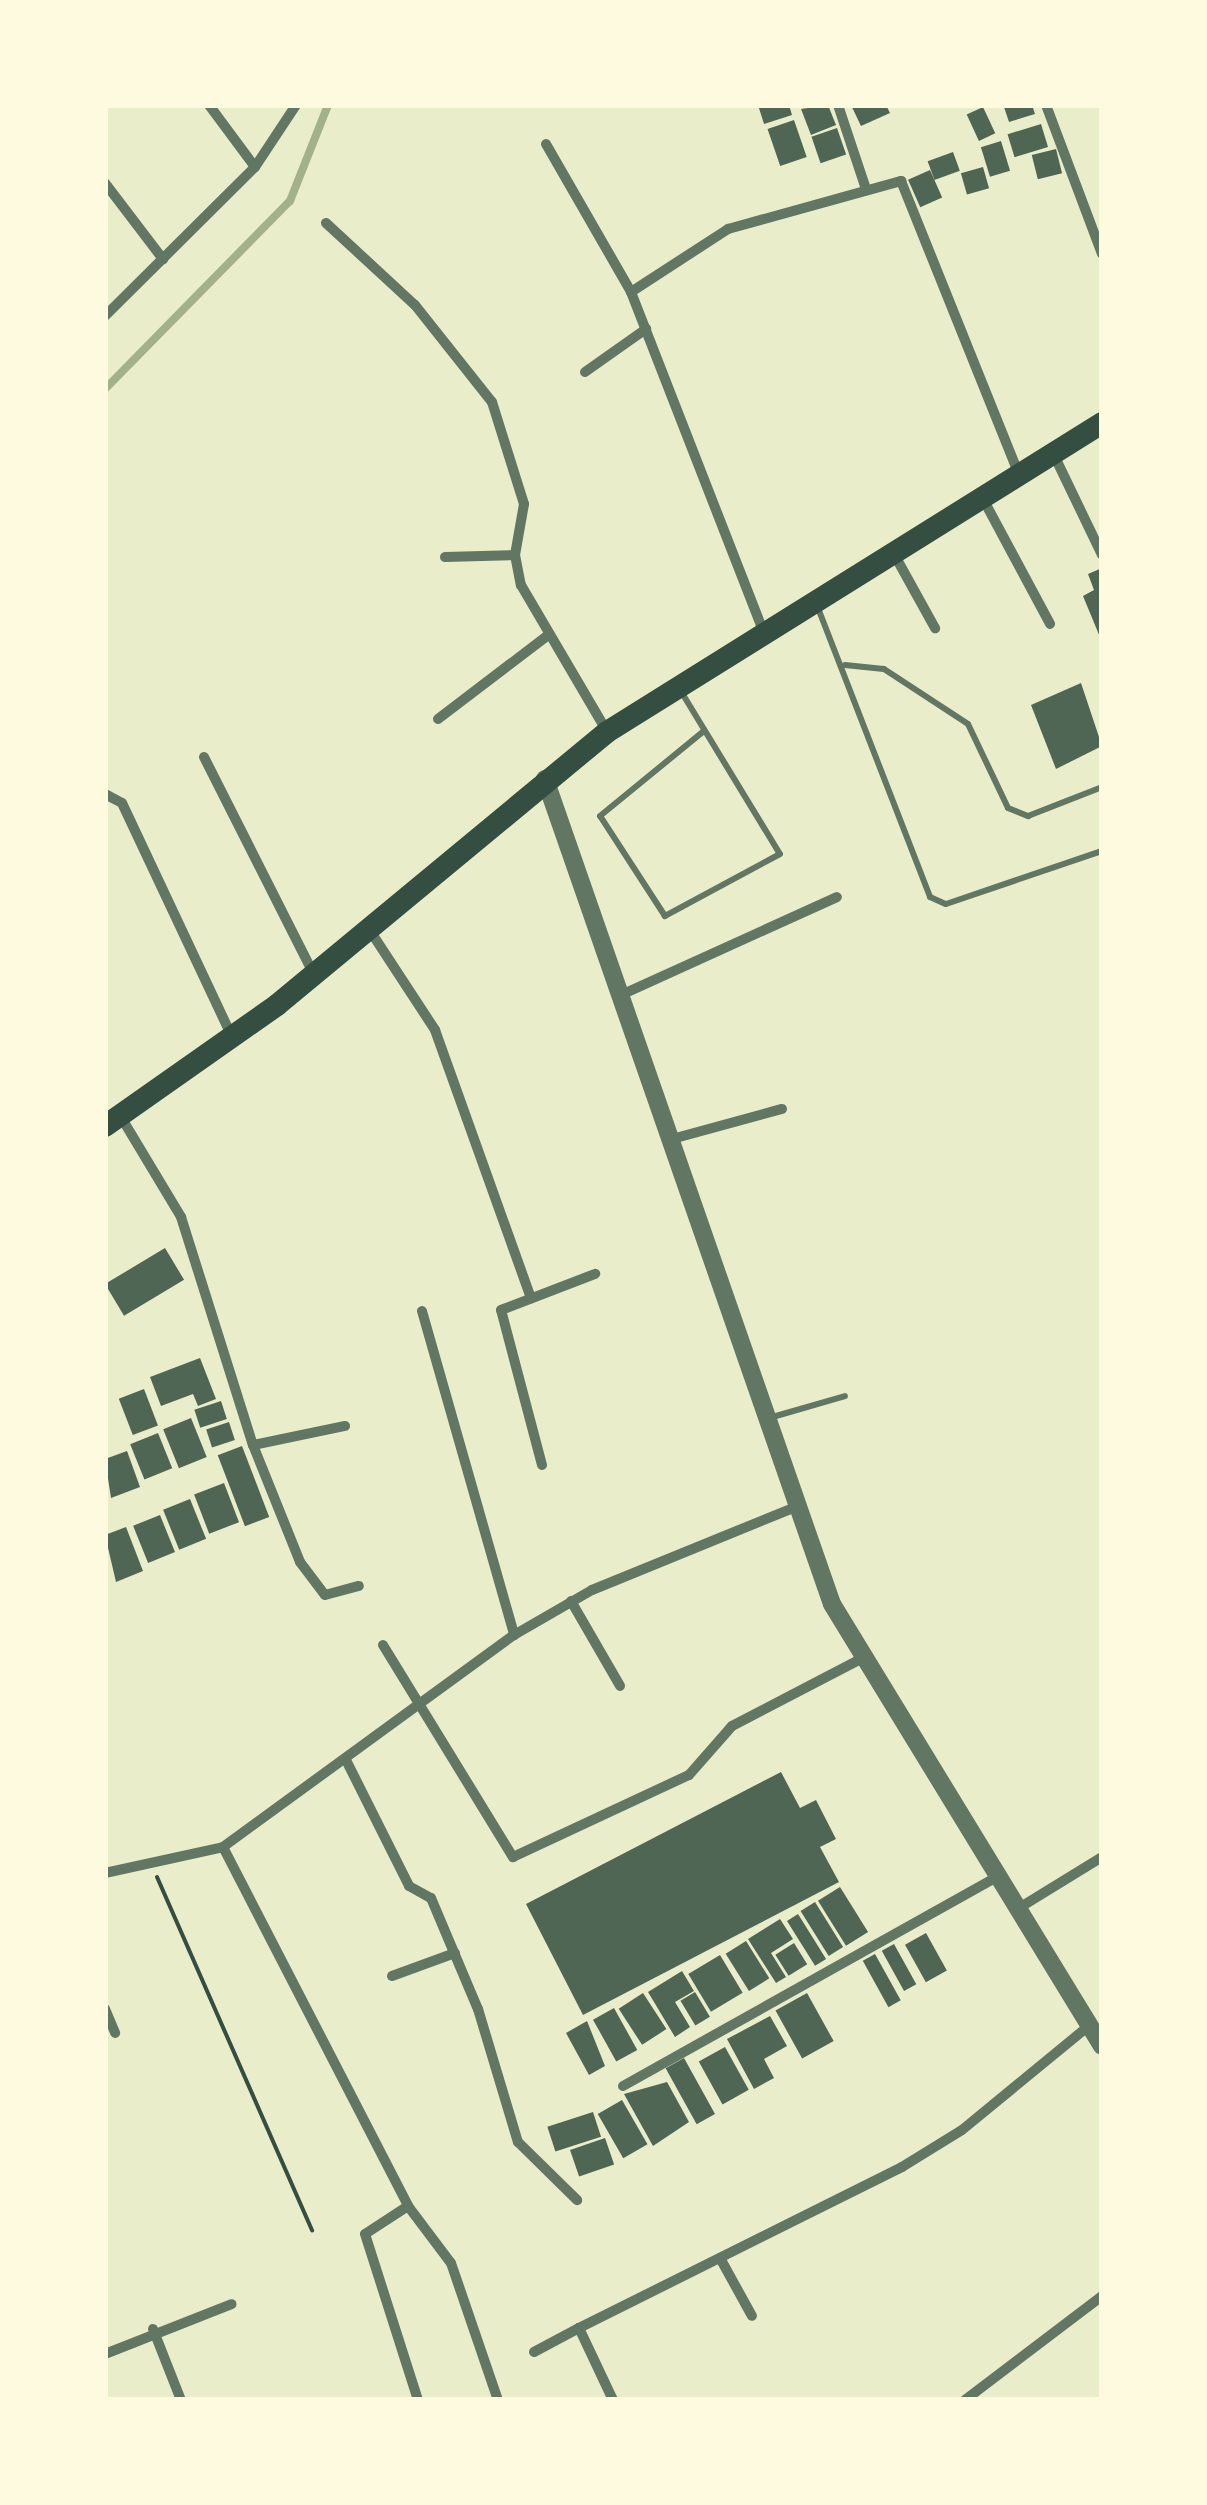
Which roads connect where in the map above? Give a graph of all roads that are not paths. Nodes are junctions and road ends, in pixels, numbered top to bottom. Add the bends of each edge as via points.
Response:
1 (209, 105) edge
2 (296, 105) edge
3 (838, 105) edge
4 (1046, 105) edge
5 (546, 144) dead end
6 (255, 167) junction
7 (105, 183) edge
8 (866, 189) junction
9 (326, 223) dead end
10 (1102, 254) edge
11 (163, 259) junction
12 (631, 292) junction
13 (105, 316) edge
14 (646, 329) junction
15 (585, 372) dead end
16 (1102, 423) edge
17 (1052, 452) junction
18 (1018, 472) junction
19 (982, 496) junction
20 (894, 553) junction
21 (1102, 554) edge
22 (515, 555) junction
23 (445, 557) dead end
24 (815, 603) junction
25 (1050, 624) dead end
26 (934, 628) dead end
27 (764, 632) junction
28 (547, 636) junction
29 (845, 665) junction
30 (678, 686) junction
31 (438, 719) dead end
32 (704, 731) junction
33 (607, 732) junction
34 (204, 757) dead end
35 (545, 779) junction
36 (1102, 787) edge
37 (105, 794) edge
38 (1102, 851) edge
39 (836, 897) dead end
40 (368, 928) junction
41 (314, 975) junction
42 (621, 995) junction
43 (232, 1036) junction
44 (782, 1109) dead end
45 (112, 1121) edge
46 (672, 1140) junction
47 (595, 1274) dead end
48 (531, 1298) junction
49 (422, 1312) dead end
50 (845, 1396) dead end
51 (762, 1420) junction
52 (345, 1426) dead end
53 (252, 1445) junction
54 (542, 1465) dead end
55 (793, 1508) junction
56 (359, 1586) dead end
57 (571, 1602) junction
58 (514, 1636) junction
59 (383, 1645) dead end
60 (859, 1660) junction
61 (620, 1686) dead end
62 (419, 1704) junction
63 (346, 1760) junction
64 (223, 1846) junction
65 (1102, 1857) edge
66 (105, 1873) edge
67 (999, 1876) junction
68 (1019, 1908) junction
69 (456, 1953) junction
70 (392, 1976) dead end
71 (105, 2009) edge
72 (1090, 2025) junction
73 (115, 2034) dead end
74 (1102, 2046) edge
75 (623, 2086) dead end
76 (577, 2200) dead end
77 (408, 2206) junction
78 (720, 2258) junction
79 (1102, 2296) edge
80 (232, 2304) dead end
81 (752, 2316) dead end
82 (579, 2328) junction
83 (153, 2329) junction
84 (534, 2352) dead end
85 (105, 2354) edge
86 (181, 2400) edge
87 (418, 2400) edge
88 (498, 2400) edge
89 (613, 2400) edge
90 (965, 2400) edge

1 - 6 street
2 - 6 street
3 - 8 street
4 - 10 street
5 - 12 street
6 - 11 street
7 - 11 street
8 - 12 street via 728,230
8 - 18 street via 907,185
9 - 22 street via 415,305 492,402 524,504
11 - 13 street
12 - 14 street
14 - 15 street
14 - 27 street
16 - 17 highway
17 - 18 highway
17 - 21 street
18 - 19 highway
19 - 20 highway
19 - 25 street
20 - 24 highway
20 - 26 street
22 - 23 street
22 - 28 street
24 - 27 highway
24 - 29 lane
27 - 30 highway
28 - 31 street
28 - 33 street
29 - 36 lane via 884,669 968,724 1008,808 1028,816
29 - 38 lane via 930,898 946,904
30 - 32 lane
30 - 33 highway
32 - 32 lane via 780,854 665,916 600,816
33 - 35 highway
34 - 41 street
35 - 40 highway
35 - 42 street
37 - 43 street via 122,803
39 - 42 street
40 - 41 highway
40 - 48 street via 434,1030
41 - 43 highway
42 - 46 street
43 - 45 highway
44 - 46 street
45 - 53 street via 181,1216
46 - 51 street
47 - 48 street
48 - 54 street via 500,1315
49 - 58 street
50 - 51 lane
51 - 55 street
52 - 53 street
53 - 56 street via 316,1588 331,1595
55 - 57 street
55 - 60 street
57 - 58 street
57 - 61 street
58 - 62 street
59 - 62 street
60 - 62 street via 732,1726 688,1775 512,1858
60 - 67 street
62 - 63 street
63 - 64 street
63 - 69 street
64 - 66 street via 153,1868
64 - 77 street
65 - 68 street
67 - 68 street
67 - 75 street
68 - 72 street
69 - 70 street
69 - 76 street via 518,2142
71 - 73 street
72 - 74 street
72 - 78 street via 962,2130
77 - 87 street via 365,2239
77 - 88 street via 450,2263
78 - 81 street
78 - 82 street
79 - 90 street
80 - 83 street
82 - 84 street
82 - 89 street
83 - 85 street
83 - 86 street

